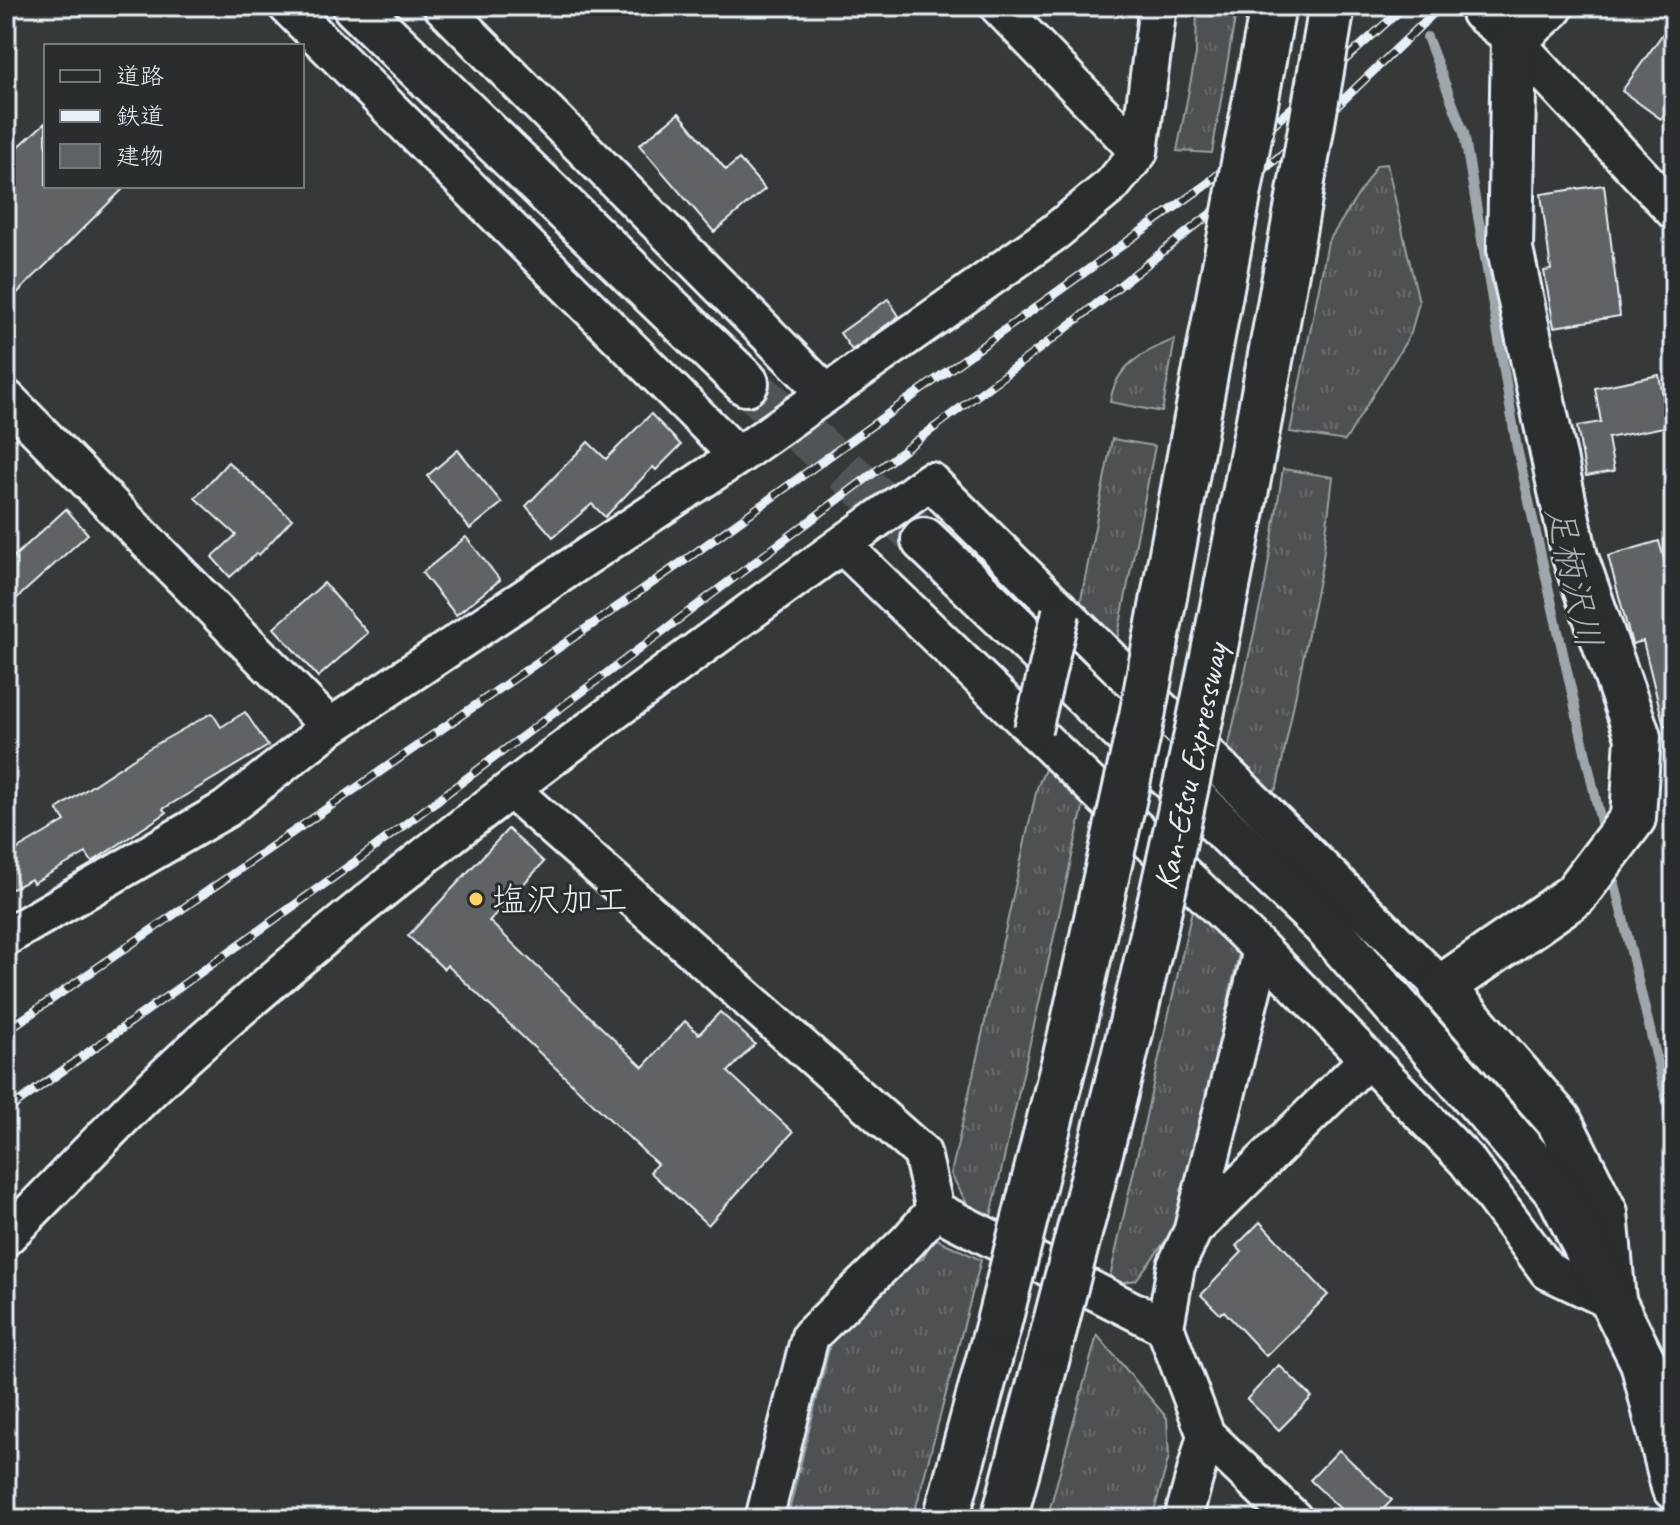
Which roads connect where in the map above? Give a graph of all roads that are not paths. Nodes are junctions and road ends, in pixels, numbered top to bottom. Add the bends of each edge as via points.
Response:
1 (287, 6) edge
2 (355, 6) edge
3 (442, 6) edge
4 (998, 6) edge
5 (1158, 6) edge
6 (1273, 6) edge
7 (1332, 6) edge
8 (1551, 6) edge
9 (1480, 13) dead end
10 (1514, 40) junction
11 (1139, 152) junction
12 (1674, 211) edge
13 (746, 383) tunnel mouth
14 (826, 393) junction
15 (6, 398) edge
16 (738, 456) junction
17 (924, 540) tunnel mouth
18 (842, 545) junction
19 (1061, 612) junction
20 (330, 727) junction
21 (1033, 730) junction
22 (511, 790) junction
23 (6, 937) edge
24 (1262, 950) junction
25 (1442, 987) junction
26 (1368, 1059) junction
27 (935, 1210) junction
28 (1193, 1230) junction
29 (6, 1237) edge
30 (1613, 1302) junction
31 (1165, 1327) junction
32 (1206, 1435) junction
33 (1674, 1487) edge
34 (764, 1519) edge
35 (946, 1519) edge
36 (1004, 1519) edge
37 (1183, 1519) edge
38 (1294, 1519) edge

1 - 16 street
2 - 13 main road
3 - 14 street
4 - 11 street
5 - 11 street
6 - 35 main road, Kan-Etsu Expressway, bridge via 1142,716 1071,1035
7 - 36 main road, Kan-Etsu Expressway, bridge via 1199,719 1125,1051
8 - 10 main road
9 - 10 street
10 - 12 street
10 - 25 main road via 1510,249 1575,557 1638,737 1633,818 1575,895
11 - 14 street via 1112,185 1055,232
14 - 16 street
15 - 20 street
16 - 20 street
17 - 30 main road via 1325,925 1559,1193
18 - 19 street via 930,481
18 - 21 street
18 - 22 street
19 - 21 street, bridge
19 - 25 street
20 - 23 street via 226,809
21 - 24 street
22 - 27 street via 922,1153
22 - 29 street via 202,1042
24 - 26 street
24 - 28 street
25 - 30 main road via 1559,1121 1605,1213
26 - 28 street
26 - 30 street via 1467,1161 1548,1271
27 - 31 street
27 - 34 street via 810,1336
28 - 31 street via 1176,1266
30 - 33 main road via 1643,1362
31 - 32 street
32 - 37 street
32 - 38 street

